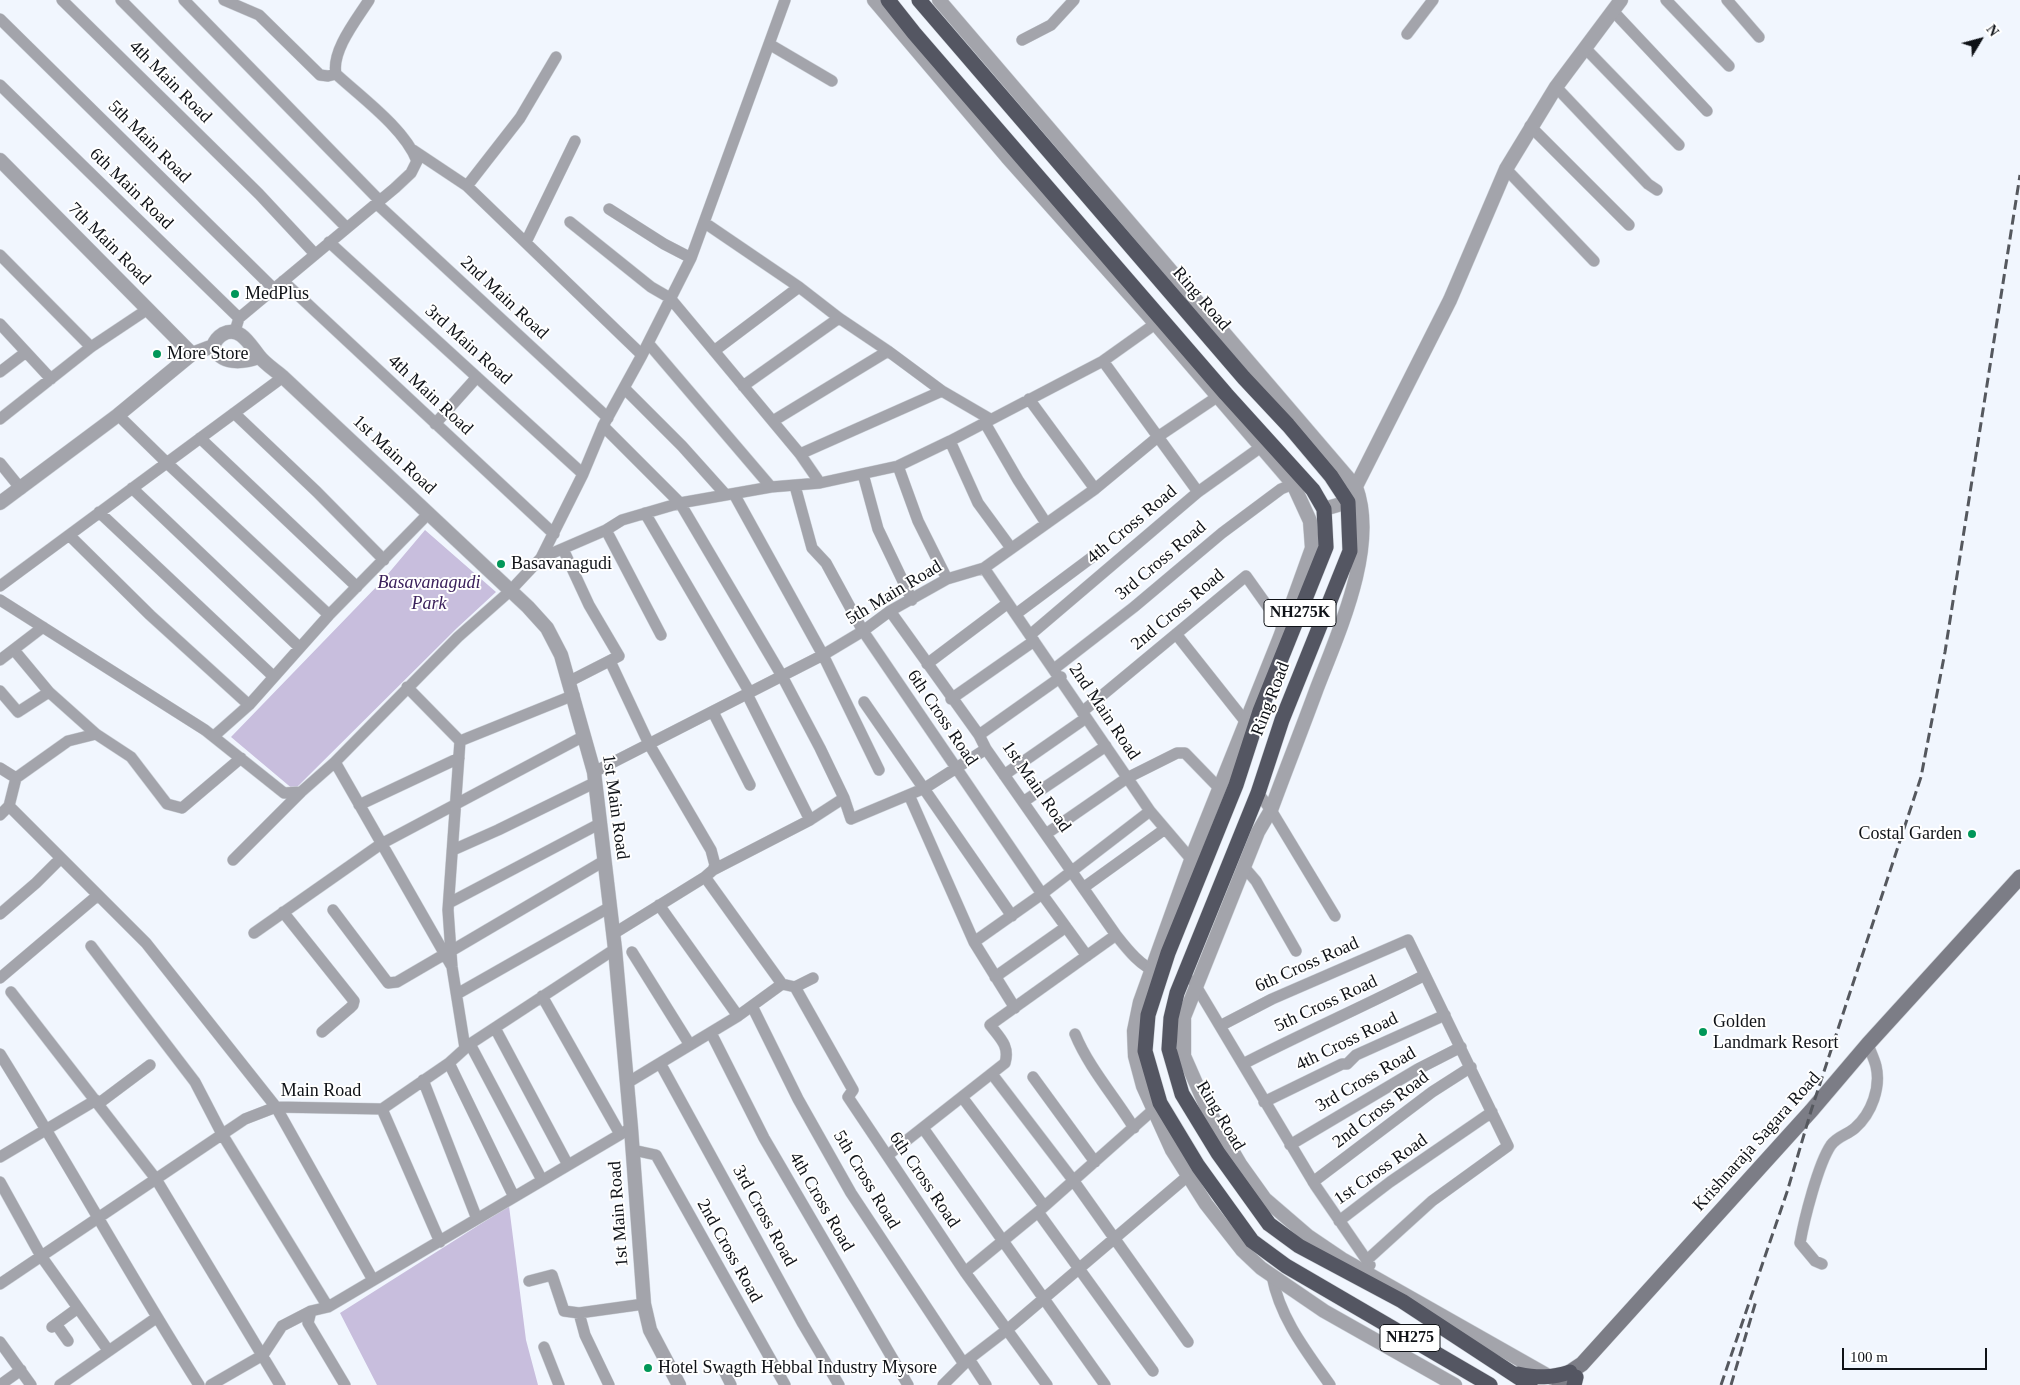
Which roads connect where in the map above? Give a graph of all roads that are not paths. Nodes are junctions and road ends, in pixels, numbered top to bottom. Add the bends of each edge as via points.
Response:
1 (62, 0) edge
2 (121, 0) edge
3 (184, 0) edge
4 (224, 0) edge
5 (369, 0) edge
6 (785, 0) edge
7 (874, 0) edge
8 (888, 0) edge
9 (919, 0) edge
10 (939, 0) edge
11 (1074, 0) edge
12 (1433, 0) edge
13 (1666, 0) edge
14 (1727, 0) edge
15 (1617, 6) edge
16 (0, 19) edge
17 (1407, 34) dead end
18 (1759, 36) dead end
19 (1022, 40) dead end
20 (769, 44) junction
21 (1585, 48) junction
22 (556, 57) dead end
23 (1729, 66) dead end
24 (336, 74) junction
25 (832, 81) dead end
26 (0, 85) edge
27 (1556, 87) junction
28 (1707, 111) dead end
29 (1530, 126) junction
30 (575, 141) dead end
31 (1679, 145) dead end
32 (413, 150) junction
33 (0, 160) edge
34 (1506, 169) junction
35 (467, 186) junction
36 (1657, 190) dead end
37 (377, 201) junction
38 (609, 209) dead end
39 (570, 222) dead end
40 (705, 223) junction
41 (1629, 225) dead end
42 (346, 227) junction
43 (329, 242) junction
44 (526, 242) junction
45 (315, 254) junction
46 (0, 255) edge
47 (691, 258) junction
48 (1594, 260) dead end
49 (278, 285) junction
50 (800, 287) junction
51 (670, 298) junction
52 (148, 309) junction
53 (839, 318) junction
54 (0, 324) edge
55 (1155, 324) junction
56 (237, 325) junction
57 (648, 343) junction
58 (213, 346) junction
59 (91, 347) junction
60 (714, 351) junction
61 (888, 351) junction
62 (26, 352) junction
63 (192, 354) junction
64 (642, 355) junction
65 (259, 357) junction
66 (1103, 361) junction
67 (0, 372) edge
68 (283, 377) junction
69 (51, 378) junction
70 (477, 378) junction
71 (743, 386) junction
72 (624, 388) junction
73 (942, 391) junction
74 (1217, 397) junction
75 (1029, 398) junction
76 (234, 413) junction
77 (118, 415) junction
78 (0, 419) edge
79 (988, 421) junction
80 (606, 422) junction
81 (774, 422) junction
82 (435, 424) junction
83 (1159, 436) junction
84 (200, 438) junction
85 (950, 441) junction
86 (1261, 448) junction
87 (800, 454) junction
88 (0, 463) edge
89 (167, 463) junction
90 (898, 466) junction
91 (583, 474) junction
92 (863, 474) junction
93 (820, 483) junction
94 (1293, 484) junction
95 (795, 486) junction
96 (771, 487) junction
97 (1356, 487) junction
98 (132, 488) junction
99 (21, 489) junction
100 (1095, 489) junction
101 (1198, 492) junction
102 (730, 494) junction
103 (1348, 502) junction
104 (0, 503) edge
105 (680, 503) junction
106 (1324, 509) junction
107 (99, 512) junction
108 (645, 513) junction
109 (428, 514) junction
110 (1046, 523) junction
111 (606, 530) junction
112 (554, 534) junction
113 (69, 535) junction
114 (563, 548) junction
115 (1011, 548) junction
116 (1103, 549) dead end
117 (541, 558) junction
118 (384, 560) junction
119 (984, 568) junction
120 (947, 579) junction
121 (0, 586) edge
122 (357, 587) junction
123 (510, 591) junction
124 (0, 600) edge
125 (912, 600) junction
126 (1008, 603) junction
127 (890, 611) junction
128 (1016, 614) junction
129 (329, 615) junction
130 (43, 627) junction
131 (1283, 628) junction
132 (863, 631) junction
133 (1176, 634) junction
134 (661, 635) dead end
135 (1032, 638) junction
136 (299, 647) junction
137 (14, 650) junction
138 (823, 656) junction
139 (0, 660) edge
140 (610, 661) junction
141 (927, 664) junction
142 (1058, 673) junction
143 (782, 676) junction
144 (274, 677) junction
145 (570, 681) junction
146 (407, 687) junction
147 (0, 691) edge
148 (49, 692) junction
149 (748, 694) junction
150 (574, 695) junction
151 (951, 699) junction
152 (864, 702) dead end
153 (249, 706) junction
154 (713, 712) junction
155 (1084, 715) junction
156 (1246, 721) junction
157 (96, 734) junction
158 (978, 735) junction
159 (214, 736) junction
160 (584, 736) junction
161 (460, 741) junction
162 (649, 744) junction
163 (1106, 746) junction
164 (986, 749) junction
165 (241, 758) junction
166 (459, 758) junction
167 (335, 762) junction
168 (0, 769) edge
169 (956, 769) junction
170 (879, 770) dead end
171 (1004, 775) junction
172 (16, 778) junction
173 (594, 778) junction
174 (1127, 778) junction
175 (750, 785) dead end
176 (925, 788) junction
177 (1219, 788) junction
178 (301, 792) junction
179 (1258, 793) junction
180 (909, 795) junction
181 (844, 798) junction
182 (1023, 802) junction
183 (455, 803) junction
184 (359, 805) junction
185 (10, 806) junction
186 (1271, 810) junction
187 (1150, 811) junction
188 (0, 815) edge
189 (810, 820) junction
190 (599, 824) junction
191 (1165, 829) junction
192 (1046, 834) junction
193 (381, 844) junction
194 (453, 850) junction
195 (61, 858) junction
196 (1191, 859) junction
197 (233, 860) dead end
198 (604, 861) junction
199 (1244, 867) junction
200 (1071, 870) junction
201 (1201, 871) junction
202 (709, 873) junction
203 (2020, 877) edge
204 (1083, 888) junction
205 (1042, 894) junction
206 (98, 896) junction
207 (449, 903) junction
208 (659, 905) junction
209 (610, 907) junction
210 (333, 910) dead end
211 (283, 912) junction
212 (0, 914) edge
213 (1012, 916) junction
214 (1335, 916) dead end
215 (1181, 921) junction
216 (1066, 927) junction
217 (254, 933) dead end
218 (1202, 933) junction
219 (613, 934) junction
220 (1116, 935) junction
221 (974, 942) junction
222 (91, 946) dead end
223 (614, 949) junction
224 (1296, 951) dead end
225 (632, 952) dead end
226 (448, 953) junction
227 (1087, 956) junction
228 (1156, 972) junction
229 (1186, 972) junction
230 (1425, 974) junction
231 (996, 977) junction
232 (0, 978) edge
233 (813, 978) dead end
234 (782, 984) junction
235 (1196, 984) junction
236 (795, 986) junction
237 (11, 992) dead end
238 (456, 994) junction
239 (542, 996) junction
240 (752, 1006) junction
241 (1015, 1008) junction
242 (1445, 1014) junction
243 (738, 1016) junction
244 (1220, 1026) junction
245 (495, 1028) junction
246 (322, 1032) dead end
247 (711, 1033) junction
248 (1075, 1034) dead end
249 (1868, 1044) junction
250 (690, 1045) junction
251 (467, 1046) junction
252 (1461, 1047) junction
253 (0, 1054) edge
254 (448, 1063) junction
255 (660, 1063) junction
256 (1243, 1064) junction
257 (150, 1065) dead end
258 (1471, 1067) junction
259 (992, 1074) junction
260 (1033, 1077) dead end
261 (424, 1080) junction
262 (627, 1083) junction
263 (962, 1096) junction
264 (97, 1102) junction
265 (1264, 1102) junction
266 (276, 1107) junction
267 (382, 1109) junction
268 (1153, 1110) junction
269 (1492, 1112) junction
270 (923, 1128) junction
271 (1134, 1128) junction
272 (47, 1130) junction
273 (626, 1131) junction
274 (222, 1134) junction
275 (1290, 1145) junction
276 (633, 1150) junction
277 (888, 1155) junction
278 (0, 1157) edge
279 (1095, 1162) junction
280 (568, 1165) junction
281 (1188, 1175) junction
282 (156, 1179) junction
283 (542, 1180) junction
284 (1073, 1180) junction
285 (0, 1182) edge
286 (1313, 1182) junction
287 (514, 1197) junction
288 (1041, 1209) junction
289 (97, 1218) junction
290 (477, 1219) junction
291 (1339, 1221) junction
292 (1113, 1237) junction
293 (1003, 1240) junction
294 (440, 1242) junction
295 (1299, 1246) joint
296 (41, 1256) junction
297 (1367, 1260) junction
298 (1822, 1264) dead end
299 (1078, 1268) junction
300 (965, 1272) junction
301 (1272, 1276) junction
302 (1377, 1278) junction
303 (373, 1280) junction
304 (529, 1281) dead end
305 (0, 1284) edge
306 (1330, 1290) joint
307 (1043, 1298) junction
308 (1402, 1301) junction
309 (644, 1304) junction
310 (328, 1307) junction
311 (78, 1308) junction
312 (312, 1312) junction
313 (579, 1313) junction
314 (156, 1318) junction
315 (1008, 1329) junction
316 (68, 1341) dead end
317 (0, 1342) edge
318 (1188, 1342) dead end
319 (544, 1347) dead end
320 (108, 1350) junction
321 (263, 1354) junction
322 (967, 1361) junction
323 (723, 1369) dead end
324 (21, 1370) junction
325 (1153, 1371) dead end
326 (1514, 1373) junction
327 (1574, 1377) edge
328 (1473, 1379) edge
329 (1556, 1381) edge
330 (0, 1384) edge
331 (31, 1385) edge
332 (60, 1385) edge
333 (199, 1385) edge
334 (211, 1385) edge
335 (280, 1385) edge
336 (344, 1385) edge
337 (560, 1385) edge
338 (609, 1385) edge
339 (679, 1385) edge
340 (731, 1385) edge
341 (785, 1385) edge
342 (839, 1385) edge
343 (908, 1385) edge
344 (943, 1385) edge
345 (986, 1385) edge
346 (1047, 1385) edge
347 (1104, 1385) edge
348 (1330, 1385) edge
349 (1456, 1385) edge
350 (1490, 1385) edge
351 (1530, 1385) edge

1 - 45 street, 4th Main Road via 259,194
2 - 42 street
3 - 37 street, 2nd Main Road
4 - 24 street via 259,14 320,75
5 - 24 street via 337,54
6 - 20 street
7 - 55 street
8 - 106 highway, Ring Road / NH275K via 1313,490
9 - 103 highway, Ring Road via 1288,425 1331,476
10 - 97 street
11 - 19 street via 1051,25
12 - 17 street
13 - 23 street
14 - 18 street
15 - 21 street
15 - 28 street
16 - 49 street, 5th Main Road
20 - 25 street
20 - 40 street
21 - 27 street
21 - 31 street
22 - 35 street via 520,118
24 - 32 street via 401,133
26 - 56 street, 6th Main Road
27 - 29 street
27 - 36 street
29 - 34 street
29 - 41 street
30 - 44 street
32 - 35 street
32 - 37 street via 417,161 411,173
33 - 52 street, 7th Main Road
34 - 48 street
34 - 97 street via 1450,300
35 - 44 street
37 - 42 street
37 - 80 street, 2nd Main Road
38 - 47 street
39 - 51 street via 651,287
40 - 47 street
40 - 50 street
42 - 43 street
43 - 45 street
43 - 70 street, 3rd Main Road
44 - 64 street
45 - 49 street
46 - 59 street
47 - 51 street
49 - 56 street
49 - 82 street, 4th Main Road
50 - 53 street
50 - 60 street
51 - 57 street
51 - 60 street
52 - 59 street
52 - 63 street, 7th Main Road
53 - 61 street
53 - 71 street
54 - 62 street
55 - 66 street
55 - 74 street
56 - 58 street via 215,340
56 - 65 street, 1st Main Road
57 - 64 street
57 - 96 street
58 - 63 street
58 - 65 street via 219,356 228,360 246,361
59 - 69 street
60 - 71 street
61 - 73 street
61 - 81 street
62 - 67 street
62 - 69 street
63 - 77 street
64 - 72 street
65 - 68 street, 1st Main Road
66 - 75 street
66 - 83 street
68 - 76 street
68 - 109 street, 1st Main Road
69 - 78 street
70 - 82 street
70 - 91 street, 3rd Main Road
71 - 81 street
72 - 80 street
72 - 102 street
73 - 79 street
73 - 87 street
74 - 83 street, 5th Main Road
74 - 86 street
75 - 79 street
75 - 100 street
76 - 84 street
76 - 118 street
77 - 89 street
77 - 99 street
79 - 85 street
79 - 110 street via 1018,480
80 - 91 street
80 - 105 street, 2nd Main Road
81 - 87 street
82 - 112 street, 4th Main Road
83 - 100 street, 5th Main Road
83 - 101 street
84 - 89 street
84 - 122 street
85 - 90 street
85 - 115 street via 978,503
86 - 94 street
86 - 101 street, 4th Cross Road
87 - 93 street
88 - 99 street
89 - 98 street
89 - 129 street
90 - 92 street
90 - 120 street via 918,521
91 - 112 street
92 - 93 street
92 - 125 street via 878,529
93 - 95 street
94 - 131 street via 1310,521 1312,548
94 - 142 street, 3rd Cross Road via 1281,489 1222,533
95 - 96 street
95 - 132 street, 6th Cross Road via 812,548 826,563
96 - 102 street
97 - 103 street
97 - 186 street via 1362,501 1364,524 1355,584
98 - 107 street
98 - 136 street
99 - 104 street
100 - 110 street, 5th Main Road
101 - 135 street, 4th Cross Road
102 - 105 street
102 - 138 street
103 - 106 street
103 - 179 highway, Ring Road / NH275K via 1350,552 1282,720
105 - 108 street
105 - 143 street, 2nd Main Road
106 - 201 highway, Ring Road / NH275K via 1326,547 1260,711 1236,785
107 - 113 street
107 - 144 street
108 - 111 street via 622,520
108 - 149 street
109 - 118 street
109 - 123 street, 1st Main Road
110 - 115 street, 5th Main Road
111 - 114 street
111 - 134 street
112 - 117 street
113 - 121 street
113 - 153 street
114 - 117 street
114 - 140 street via 589,604 619,656
115 - 119 street, 5th Main Road
116 - 128 street
117 - 123 street
118 - 122 street
119 - 120 street, 5th Main Road
119 - 126 street, 2nd Main Road
120 - 125 street, 5th Main Road
122 - 129 street
123 - 145 street, 1st Main Road via 547,628
123 - 146 street
124 - 130 street
125 - 127 street, 5th Main Road
126 - 128 street, 2nd Main Road
126 - 141 street
127 - 132 street, 5th Main Road
127 - 141 street, 1st Main Road
128 - 135 street, 2nd Main Road
129 - 136 street
130 - 137 street
130 - 159 street
131 - 133 street, 2nd Cross Road via 1246,576
131 - 156 street
132 - 138 street, 5th Main Road
132 - 169 street, 6th Cross Road
133 - 155 street, 2nd Cross Road
133 - 156 street
135 - 142 street, 2nd Main Road
135 - 151 street, 4th Cross Road
136 - 144 street
137 - 139 street
137 - 148 street
138 - 143 street, 5th Main Road
138 - 170 street
140 - 145 street
140 - 162 street
141 - 151 street, 1st Main Road
142 - 155 street, 2nd Main Road
142 - 158 street, 3rd Cross Road
143 - 149 street, 5th Main Road
143 - 181 street, 2nd Main Road
144 - 153 street
145 - 150 street, 1st Main Road
146 - 161 street
146 - 167 street
147 - 148 street via 18,712
148 - 157 street
149 - 154 street, 5th Main Road
149 - 189 street
150 - 160 street, 1st Main Road
150 - 161 street
151 - 158 street, 1st Main Road
152 - 176 street
153 - 159 street
154 - 162 street, 5th Main Road
154 - 175 street
155 - 163 street, 2nd Main Road
155 - 171 street, 2nd Cross Road
156 - 177 street
157 - 165 street via 131,757 167,804 182,808
157 - 172 street via 68,741
158 - 164 street, 1st Main Road
159 - 165 street
160 - 173 street, 1st Main Road
160 - 183 street
161 - 166 street
162 - 173 street, 5th Main Road
162 - 202 street via 710,850 715,865
163 - 174 street, 2nd Main Road
163 - 182 street
164 - 169 street
164 - 171 street, 1st Main Road
165 - 178 street via 284,793
166 - 183 street
166 - 184 street
167 - 178 street
167 - 184 street
168 - 172 street
169 - 176 street
169 - 205 street, 6th Cross Road
171 - 182 street, 1st Main Road
172 - 185 street
173 - 190 street, 1st Main Road
173 - 194 street, 5th Main Road via 498,830
174 - 177 street via 1171,754 1185,753
174 - 187 street, 2nd Main Road
174 - 192 street
176 - 180 street
176 - 213 street
177 - 196 street
178 - 197 street
179 - 186 street
179 - 218 highway, Ring Road / NH275K
180 - 181 street, 2nd Main Road via 851,819
180 - 221 street
181 - 189 street
182 - 192 street, 1st Main Road
183 - 193 street
183 - 194 street
184 - 193 street
185 - 188 street
185 - 195 street
186 - 199 street
186 - 214 street
187 - 191 street, 2nd Main Road
187 - 200 street
189 - 202 street
190 - 198 street, 1st Main Road
190 - 207 street
191 - 196 street, 2nd Main Road
191 - 204 street
192 - 200 street, 1st Main Road
193 - 211 street
193 - 226 street
194 - 207 street
195 - 206 street
195 - 212 street
196 - 201 street, 2nd Main Road
196 - 228 street
198 - 209 street, 1st Main Road
198 - 226 street
199 - 224 street via 1256,881
199 - 235 street
200 - 204 street, 1st Main Road
200 - 205 street
201 - 215 highway, Ring Road / NH275K
202 - 208 street
202 - 234 street
203 - 249 main road, Krishnaraja Sagara Road
204 - 220 street, 1st Main Road
205 - 213 street
205 - 216 street, 6th Cross Road
206 - 232 street
206 - 266 street via 146,944
207 - 226 street
208 - 219 street
208 - 243 street
209 - 219 street, 1st Main Road
209 - 238 street
210 - 226 street via 388,983 397,982
211 - 217 street
211 - 246 street via 354,1001
213 - 221 street
215 - 218 highway
215 - 228 highway, Ring Road / NH275K
216 - 227 street, 6th Cross Road
216 - 231 street
218 - 229 highway, Ring Road / NH275K
219 - 223 street, 1st Main Road
220 - 227 street
220 - 228 street, 1st Main Road via 1126,948
221 - 231 street
222 - 274 street via 195,1082
223 - 239 street, Main Road
223 - 262 street, 1st Main Road
225 - 250 street
226 - 238 street
227 - 241 street
228 - 268 street via 1140,1002 1134,1031 1135,1056
228 - 306 highway, Ring Road / NH275K via 1145,1051 1160,1103 1198,1166 1252,1242 1286,1266
229 - 235 street
229 - 295 highway, Ring Road / NH275K via 1171,1018 1169,1049 1182,1094 1218,1153 1269,1224
230 - 242 street
230 - 244 street, 6th Cross Road via 1408,940 1272,999
230 - 256 street, 5th Cross Road
231 - 241 street
233 - 236 street
234 - 236 street
234 - 240 street
235 - 244 street
235 - 302 street via 1184,1017 1184,1056 1206,1106 1240,1164 1265,1199 1308,1236
236 - 277 street, 6th Cross Road via 853,1090 848,1097
237 - 264 street
238 - 251 street
239 - 245 street, Main Road
239 - 273 street
240 - 243 street
240 - 322 street, 5th Cross Road via 798,1099 851,1193
241 - 259 street via 990,1025 1008,1054 1005,1063
242 - 252 street
242 - 265 street, 4th Cross Road
243 - 247 street
244 - 256 street
245 - 251 street, Main Road
245 - 280 street
247 - 250 street
247 - 343 street, 4th Cross Road via 764,1138
248 - 271 street via 1083,1054
249 - 298 street via 1876,1066 1877,1086 1872,1103 1862,1122 1830,1146 1803,1222 1800,1243 1815,1261
249 - 327 main road, Krishnaraja Sagara Road
250 - 255 street
251 - 254 street, Main Road
251 - 283 street
252 - 258 street
252 - 275 street, 3rd Cross Road
253 - 272 street
254 - 261 street, Main Road
254 - 287 street
255 - 262 street
255 - 342 street, 3rd Cross Road
256 - 265 street
257 - 264 street
258 - 269 street
258 - 286 street, 2nd Cross Road
259 - 263 street
259 - 284 street
260 - 279 street
261 - 267 street, Main Road
261 - 290 street
262 - 273 street, 1st Main Road
263 - 270 street
263 - 288 street
264 - 272 street
264 - 282 street
265 - 275 street
266 - 267 street, Main Road
266 - 274 street, Main Road via 244,1119
266 - 303 street
267 - 294 street
268 - 271 street
268 - 281 street
269 - 291 street, 1st Cross Road
269 - 297 street via 1508,1146 1432,1201
270 - 277 street
270 - 293 street
271 - 279 street
272 - 278 street
272 - 289 street
273 - 276 street, 1st Main Road
273 - 280 street
274 - 282 street, Main Road
274 - 310 street
275 - 286 street
276 - 309 street, 1st Main Road
276 - 341 street, 2nd Cross Road via 656,1155
277 - 300 street, 6th Cross Road
279 - 284 street
280 - 283 street
281 - 292 street
281 - 301 street via 1242,1250
282 - 289 street, Main Road
282 - 321 street
283 - 287 street
284 - 288 street
284 - 292 street
285 - 296 street
286 - 291 street
287 - 290 street
288 - 293 street
288 - 299 street
289 - 296 street, Main Road
289 - 314 street
290 - 294 street
291 - 297 street
292 - 299 street
292 - 318 street
293 - 300 street
293 - 307 street
294 - 303 street
295 - 308 highway, Ring Road / NH275
296 - 305 street, Main Road
296 - 311 street
297 - 302 street
299 - 307 street
299 - 325 street
300 - 315 street, 6th Cross Road
301 - 348 street via 1284,1315
301 - 349 street via 1324,1311
302 - 308 street
302 - 329 street
303 - 310 street
304 - 313 street via 552,1275 564,1311
306 - 328 highway, Ring Road / NH275
307 - 315 street
307 - 347 street
308 - 326 highway, Ring Road / NH275
309 - 313 street
309 - 339 street, 1st Main Road via 650,1330
310 - 312 street
311 - 316 street via 54,1326
311 - 320 street
312 - 321 street via 282,1326
312 - 336 street via 308,1322
313 - 338 street via 585,1335
314 - 320 street
314 - 333 street
315 - 322 street
315 - 346 street, 6th Cross Road
317 - 324 street
319 - 337 street
320 - 332 street
321 - 334 street
321 - 335 street
322 - 344 street
322 - 345 street, 5th Cross Road
323 - 340 street
324 - 330 street
324 - 331 street
326 - 329 highway
326 - 351 highway, Ring Road / NH275
327 - 329 highway
328 - 350 highway, Ring Road / NH275

